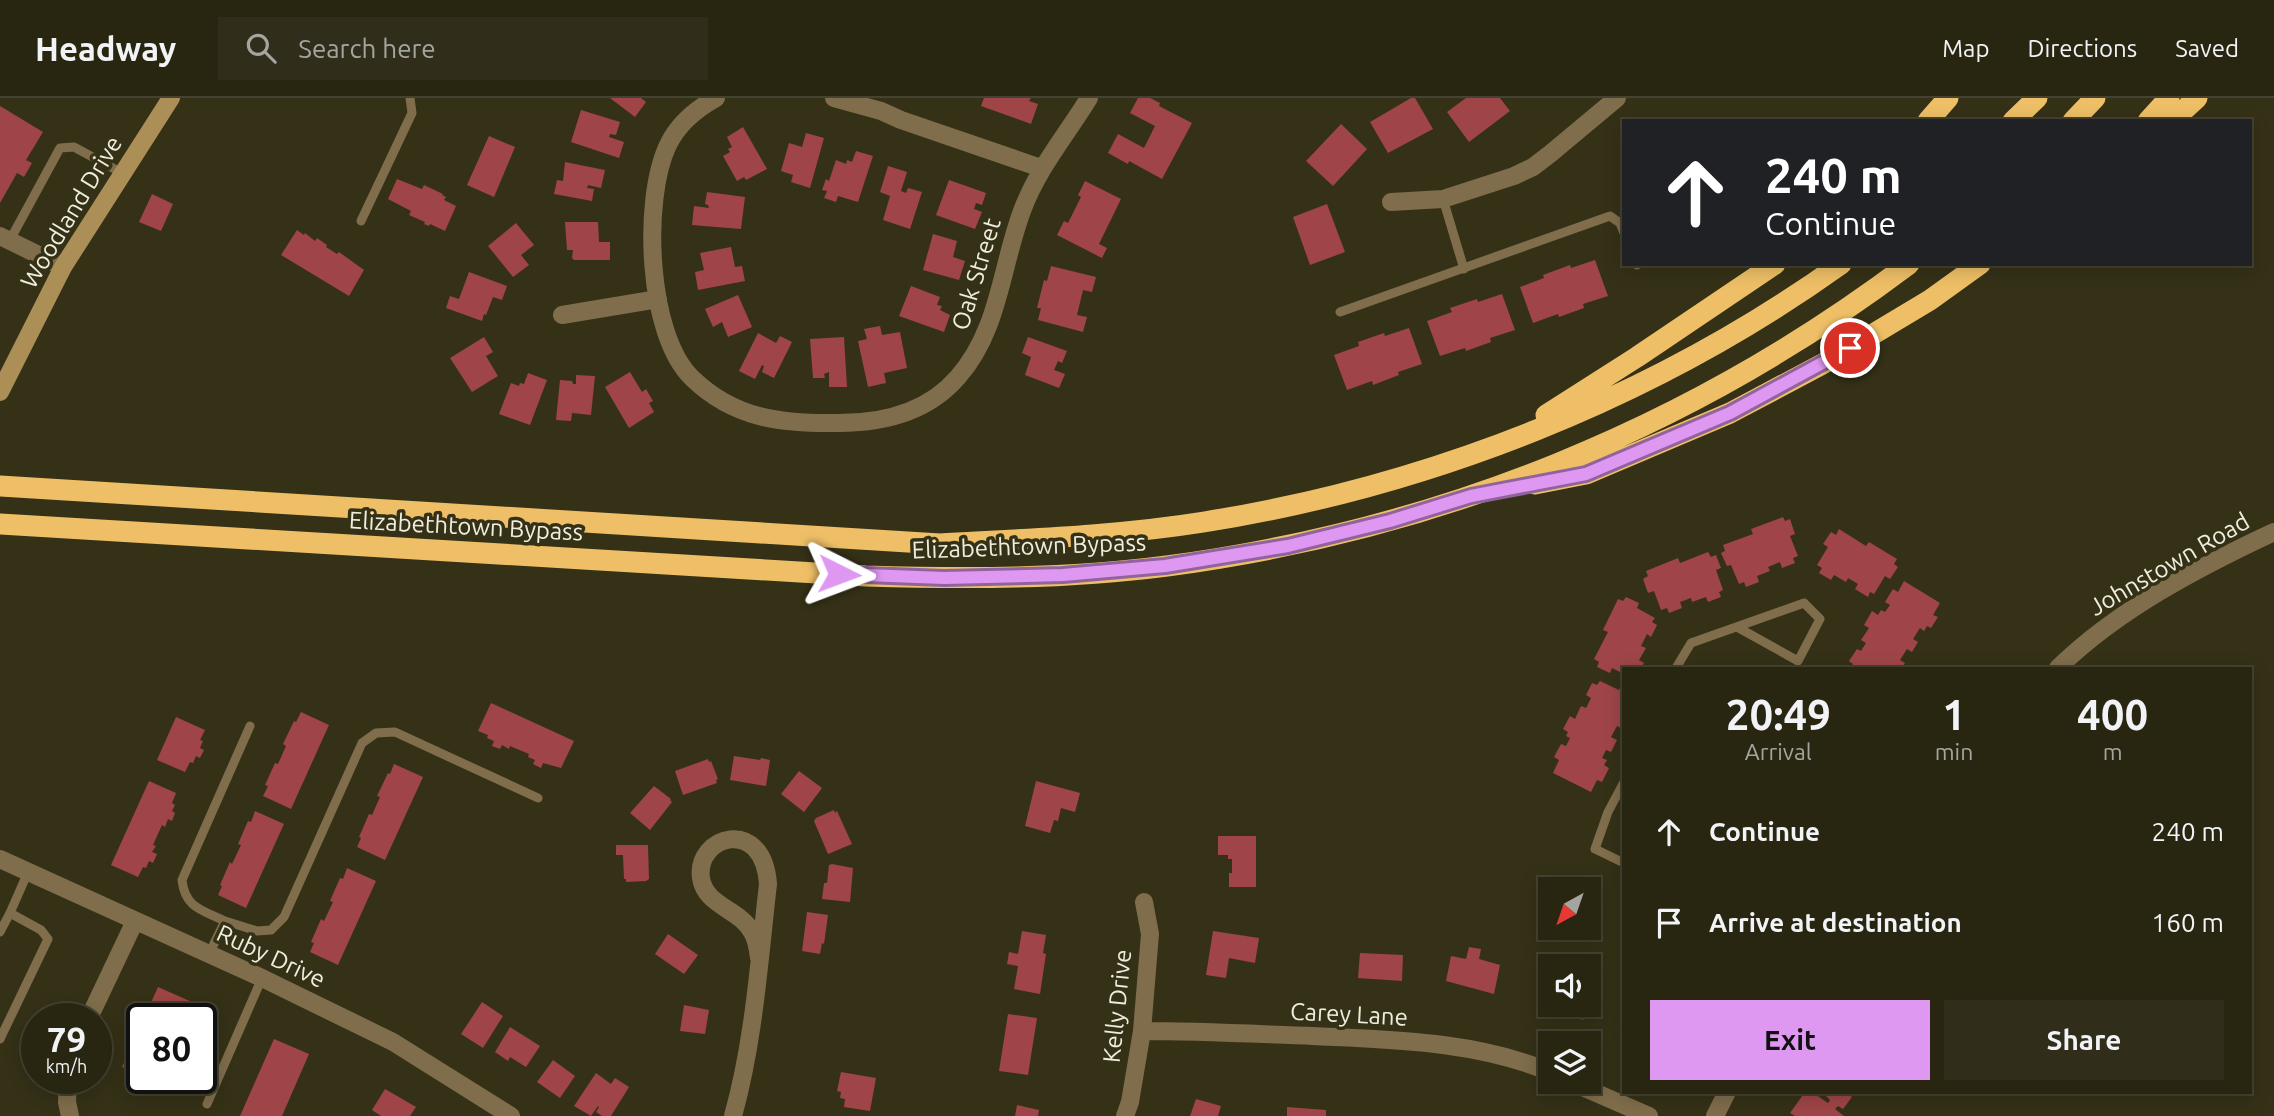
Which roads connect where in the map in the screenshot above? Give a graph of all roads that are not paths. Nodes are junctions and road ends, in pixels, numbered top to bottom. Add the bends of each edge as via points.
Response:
1 (171, 98) edge
2 (410, 98) edge
3 (716, 98) edge
4 (834, 98) edge
5 (1089, 98) edge
6 (1617, 98) edge
7 (1948, 98) edge
8 (2037, 98) edge
9 (2095, 98) edge
10 (2169, 98) edge
11 (2197, 98) edge
12 (1930, 119) edge
13 (2015, 119) edge
14 (2075, 119) edge
15 (2150, 119) edge
16 (2174, 119) edge
17 (1041, 168) junction
18 (122, 173) junction
19 (1443, 199) junction
20 (1391, 202) dead end
21 (361, 221) dead end
22 (1622, 228) edge
23 (5, 238) edge
24 (1772, 266) edge
25 (1838, 266) edge
26 (1906, 266) edge
27 (1977, 266) edge
28 (63, 267) junction
29 (1464, 269) junction
30 (658, 299) junction
31 (1340, 312) dead end
32 (562, 315) dead end
33 (0, 392) edge
34 (1505, 441) junction
35 (0, 486) edge
36 (1471, 496) junction
37 (0, 524) edge
38 (2274, 532) edge
39 (1737, 627) junction
40 (1677, 667) edge
41 (2059, 667) edge
42 (250, 726) dead end
43 (1622, 786) edge
44 (538, 797) dead end
45 (0, 859) edge
46 (1622, 862) edge
47 (28, 872) junction
48 (1144, 902) dead end
49 (10, 913) junction
50 (135, 921) junction
51 (225, 921) junction
52 (0, 932) edge
53 (209, 954) junction
54 (759, 958) junction
55 (262, 978) junction
56 (96, 1003) edge
57 (1142, 1031) junction
58 (0, 1039) edge
59 (1538, 1068) edge
60 (67, 1094) edge
61 (1599, 1094) edge
62 (1726, 1094) edge
63 (207, 1104) dead end
64 (71, 1116) edge
65 (511, 1116) edge
66 (733, 1116) edge
67 (1125, 1116) edge
68 (1649, 1116) edge
69 (1715, 1116) edge

1 - 18 street, Woodland Drive
2 - 21 lane via 412,113
3 - 30 street, Oak Street via 677,130 662,162 653,215
4 - 17 street
5 - 17 street, Oak Street
6 - 19 street via 1533,166
7 - 12 highway
8 - 13 highway
9 - 14 highway
10 - 15 highway
11 - 16 highway
17 - 30 street, Oak Street via 1022,211 979,347 944,391 910,411 872,421 805,424 782,423 729,406 680,363
18 - 23 lane via 74,147 60,148
18 - 28 street, Woodland Drive
19 - 20 street
19 - 29 lane
22 - 29 lane via 1610,216
23 - 28 street
24 - 34 highway
25 - 34 highway, Elizabethtown Bypass via 1768,314 1653,378
26 - 36 highway, Elizabethtown Bypass via 1821,327 1709,394 1592,451
27 - 36 highway via 1830,360 1730,413 1586,474
28 - 33 street, Woodland Drive
29 - 31 lane
30 - 32 street
34 - 35 highway, Elizabethtown Bypass via 1362,489 1202,523 1064,539 940,544
36 - 37 highway, Elizabethtown Bypass via 1349,532 1227,557 1104,572 994,578 852,575
38 - 41 street, Johnstown Road via 2166,588 2084,643
39 - 39 lane via 1804,603 1820,619 1798,661
39 - 40 lane via 1691,643
42 - 51 lane via 182,880 190,904
43 - 46 lane via 1595,849
44 - 51 lane via 395,732 376,733 362,743 284,918 271,930 257,931
45 - 47 street, Ruby Drive
47 - 49 lane
47 - 50 street, Ruby Drive
48 - 57 street, Kelly Drive via 1150,934
49 - 52 lane
49 - 58 lane via 48,939
50 - 53 street, Ruby Drive
50 - 56 street
51 - 53 lane
53 - 55 street, Ruby Drive
54 - 54 street via 767,869 753,845 728,839 708,852 701,881 715,901 753,932
54 - 66 street
55 - 63 lane
55 - 65 street, Ruby Drive via 393,1042
57 - 59 street, Carey Lane via 1386,1039 1496,1055
57 - 67 street, Kelly Drive
60 - 64 street
61 - 68 street
62 - 69 street

